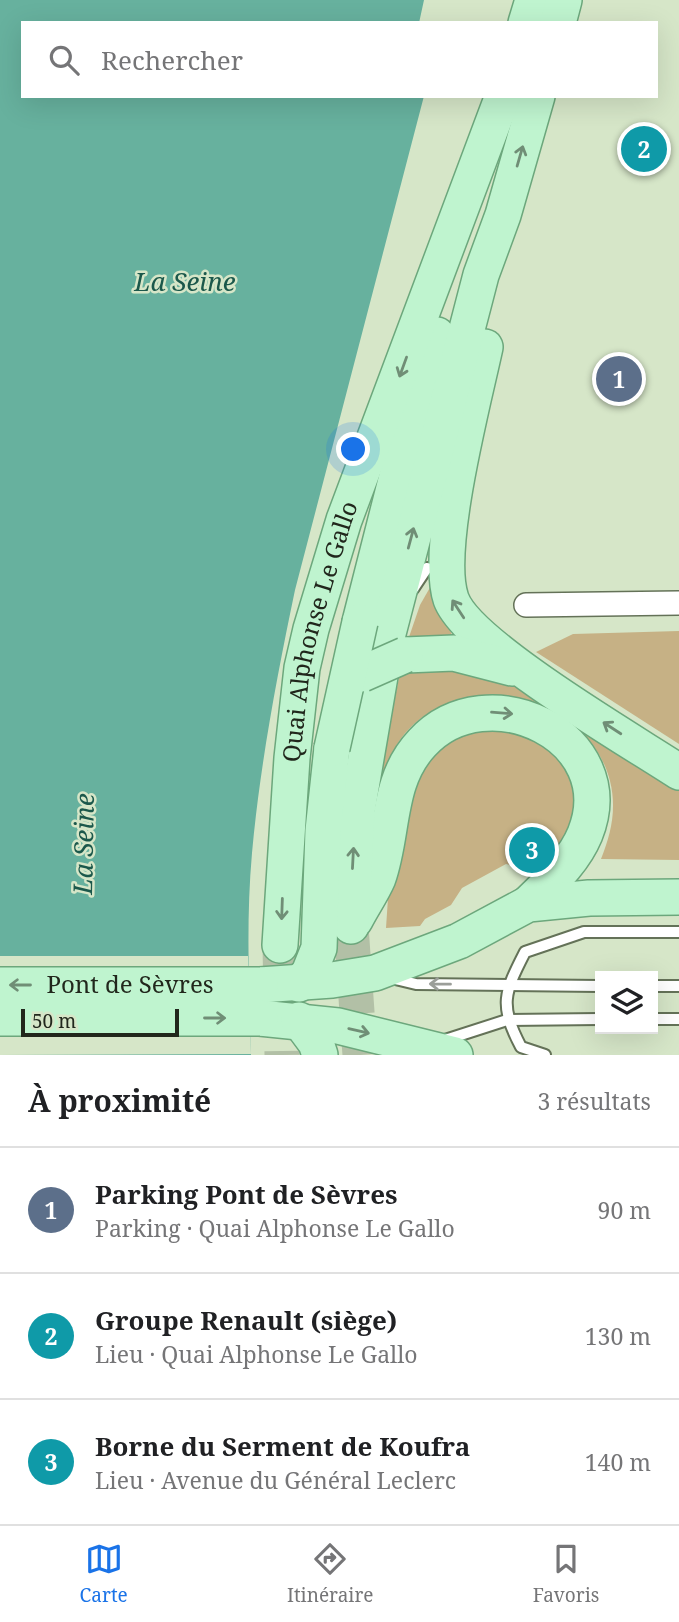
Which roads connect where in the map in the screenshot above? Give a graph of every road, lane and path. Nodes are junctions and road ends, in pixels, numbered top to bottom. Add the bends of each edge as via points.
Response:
1 (533, 0) edge
2 (564, 0) edge
3 (527, 21) edge
4 (559, 21) edge
5 (502, 98) edge
6 (503, 98) edge
7 (536, 98) edge
8 (503, 215) junction
9 (427, 568) dead end
10 (679, 603) edge
11 (526, 605) dead end
12 (383, 639) junction
13 (525, 672) junction
14 (679, 772) edge
15 (292, 792) junction
16 (679, 897) edge
17 (528, 905) junction
18 (679, 932) edge
19 (281, 945) tunnel mouth
20 (375, 973) junction
21 (299, 984) junction
22 (0, 985) edge
23 (507, 986) junction
24 (595, 986) edge
25 (658, 986) edge
26 (679, 986) edge
27 (260, 1001) junction
28 (0, 1018) edge
29 (595, 1019) edge
30 (658, 1019) edge
31 (679, 1019) edge
32 (299, 1020) junction
33 (507, 1020) junction
34 (419, 1045) junction
35 (320, 1055) edge
36 (455, 1055) edge
37 (545, 1055) edge

1 - 3 main road
2 - 4 main road
5 -> 15 main road, Quai Alphonse Le Gallo via 344,520 322,592 302,668
6 - 12 main road via 478,200 410,425
8 -> 7 main road
12 -> 8 main road via 481,275
13 -> 8 main road via 468,624 451,600 446,564 462,457 499,276
9 - 12 lane
10 - 11 street
12 - 13 main road
12 - 15 main road, bridge via 362,674 325,706
12 - 17 main road via 357,811 351,926 378,877 397,787 411,755 437,730 470,715 508,713 540,723 568,745 588,774 592,798 584,837 568,863
12 - 21 main road, bridge via 332,748 323,831 319,948
14 -> 13 main road
15 -> 19 main road, Quai Alphonse Le Gallo
16 - 17 main road via 589,898
17 - 20 main road via 459,941
18 - 23 lane via 577,934 525,952
20 - 21 main road
23 -> 20 lane via 416,984
21 - 27 main road
27 -> 22 main road, Pont de Sèvres, bridge
23 - 24 lane
23 - 33 lane
25 - 26 lane
28 -> 27 main road, Pont de Sèvres, bridge
27 - 32 main road
29 - 33 lane
30 - 31 lane
32 -> 34 main road
32 - 35 main road
33 - 34 lane
33 - 37 lane via 521,1047
34 - 36 main road

